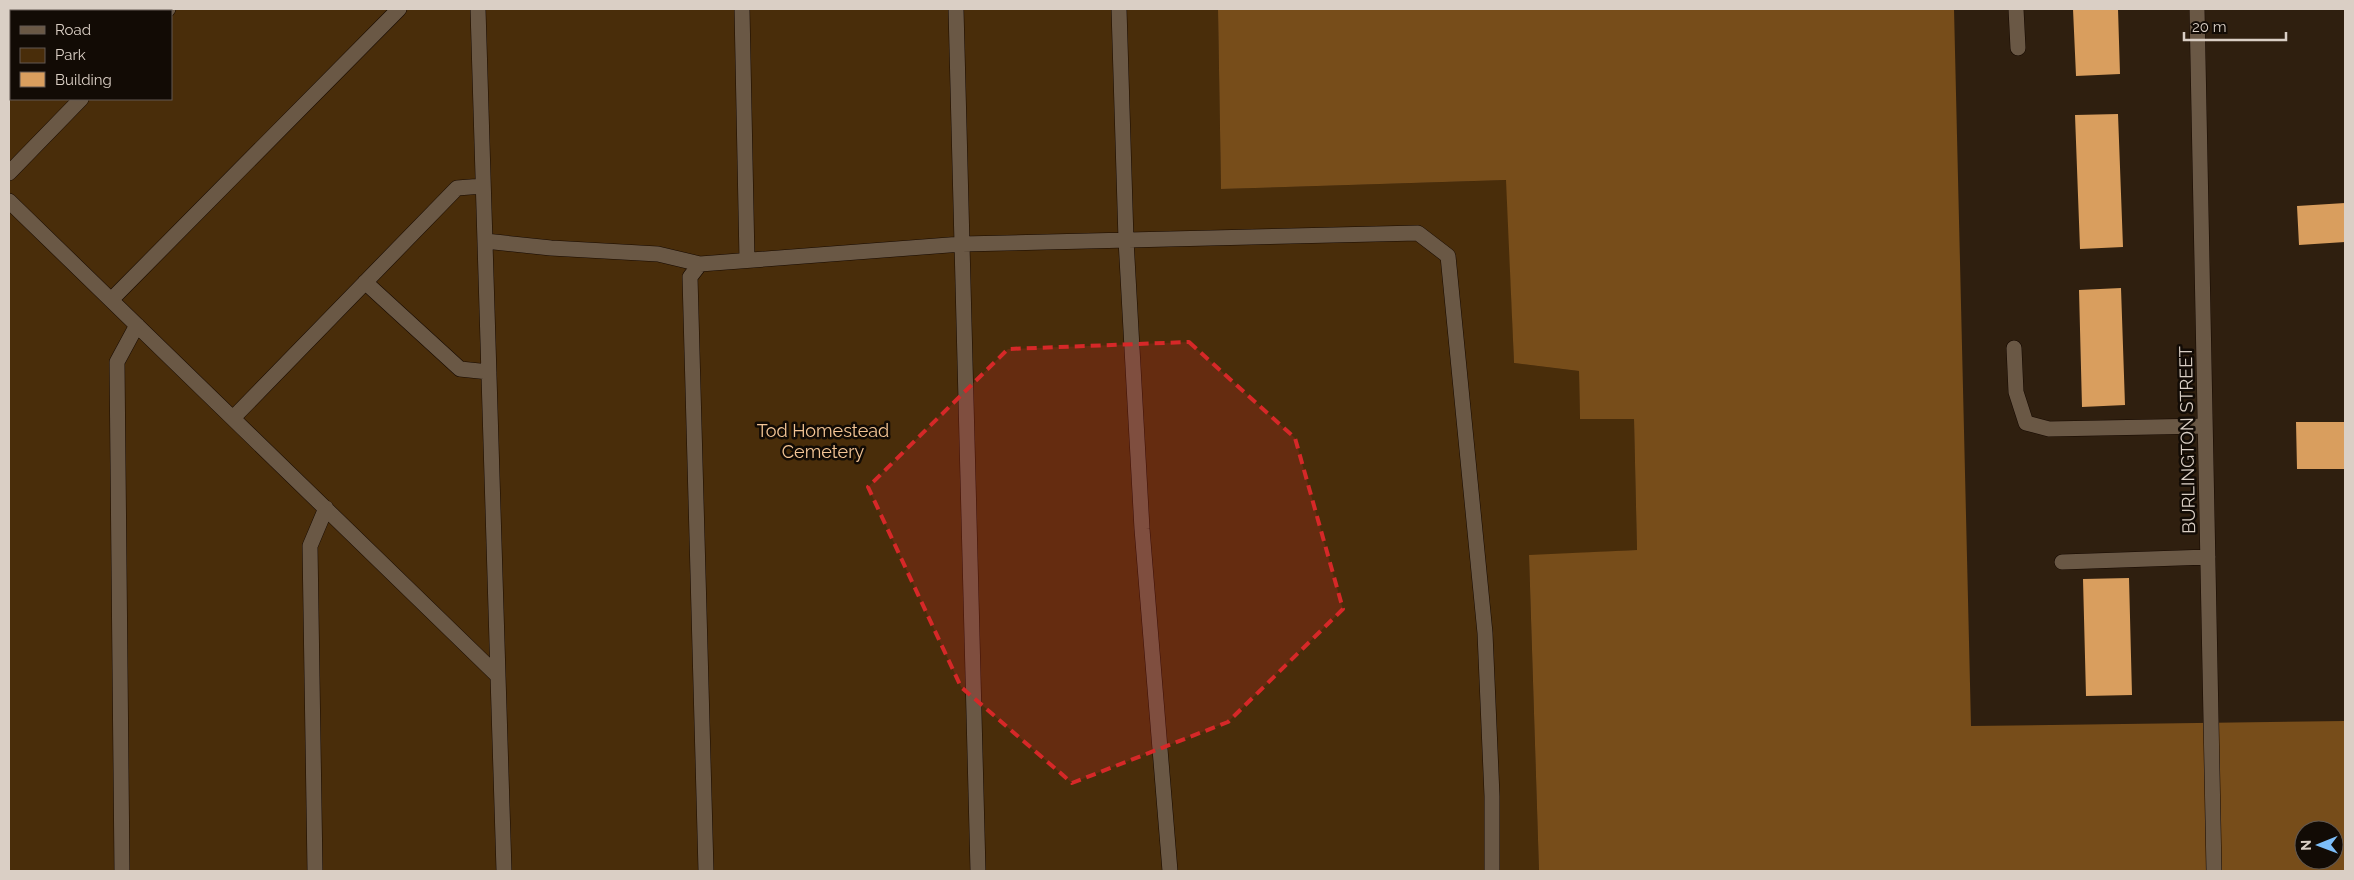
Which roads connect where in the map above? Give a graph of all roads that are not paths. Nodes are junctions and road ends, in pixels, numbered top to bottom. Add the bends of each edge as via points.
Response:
1 (399, 9) edge
2 (478, 9) edge
3 (742, 9) edge
4 (956, 9) edge
5 (1119, 9) edge
6 (2016, 9) edge
7 (2197, 9) edge
8 (2018, 48) dead end
9 (80, 100) edge
10 (9, 173) edge
11 (484, 186) junction
12 (9, 201) edge
13 (1126, 240) junction
14 (485, 241) junction
15 (962, 244) junction
16 (747, 260) junction
17 (700, 264) junction
18 (365, 282) junction
19 (111, 300) junction
20 (137, 325) junction
21 (2014, 348) dead end
22 (489, 372) junction
23 (233, 418) junction
24 (2205, 426) junction
25 (326, 508) junction
26 (2208, 556) junction
27 (2062, 562) dead end
28 (498, 676) junction
29 (122, 871) edge
30 (314, 871) edge
31 (504, 871) edge
32 (706, 871) edge
33 (978, 871) edge
34 (1170, 871) edge
35 (1492, 871) edge
36 (2214, 871) edge

1 - 19 street
2 - 11 street
3 - 16 street
4 - 15 street
5 - 13 street
6 - 8 street
7 - 24 street, BURLINGTON STREET
9 - 10 street
11 - 14 street
11 - 18 street via 457,188
12 - 19 street
13 - 15 street
13 - 34 street via 1142,530
13 - 35 street via 1418,234 1448,256 1485,633
14 - 17 street via 658,254
14 - 22 street
15 - 16 street
15 - 33 street
16 - 17 street
17 - 32 street via 690,277
18 - 22 street via 460,370
18 - 23 street
19 - 20 street
20 - 23 street
20 - 29 street via 117,362
21 - 24 street via 2016,392 2026,423 2049,429
22 - 28 street
23 - 25 street
24 - 26 street, BURLINGTON STREET
25 - 28 street
25 - 30 street via 310,546
26 - 27 street
26 - 36 street, BURLINGTON STREET
28 - 31 street

